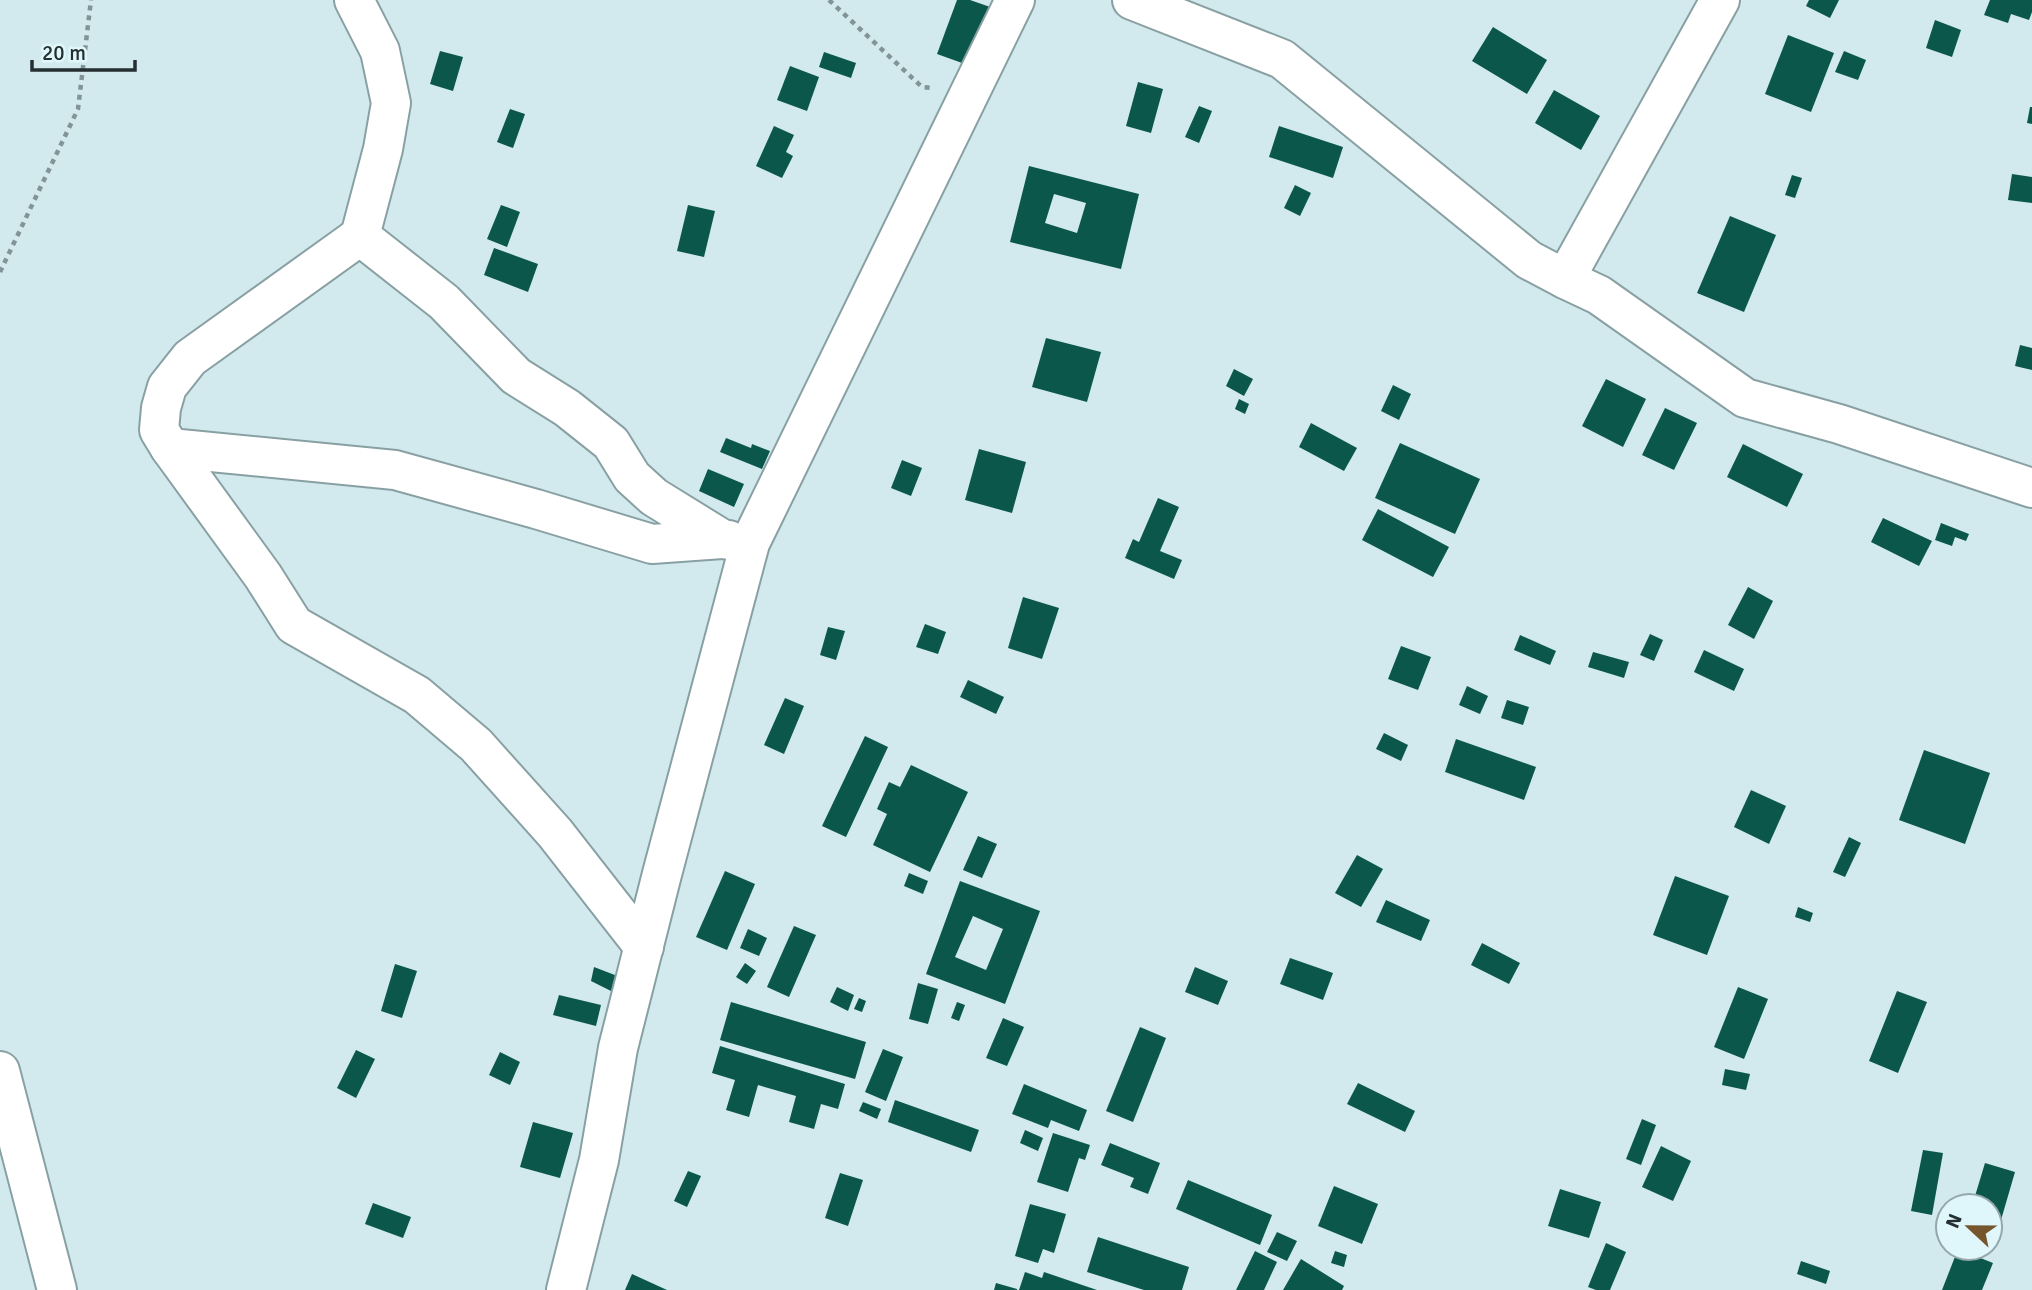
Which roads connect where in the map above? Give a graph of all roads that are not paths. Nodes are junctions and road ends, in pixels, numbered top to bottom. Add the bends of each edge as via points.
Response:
1 (354, 0) edge
2 (1015, 0) edge
3 (1132, 0) edge
4 (1720, 0) edge
5 (360, 236) junction
6 (1565, 279) junction
7 (170, 448) junction
8 (2032, 488) edge
9 (736, 541) junction
10 (644, 947) junction
11 (0, 1071) edge
12 (57, 1290) edge
13 (566, 1290) edge

1 - 5 street via 380,51 391,103
2 - 9 street
3 - 6 street via 1282,59 1530,260
4 - 6 street
5 - 7 street via 190,358 167,387 161,408 159,430
5 - 9 street via 444,302 516,376 611,443 632,477 654,497
6 - 8 street via 1599,295 1745,398
7 - 9 street via 395,470 652,544
7 - 10 street via 294,625 417,695 476,745 555,833
9 - 10 street
10 - 13 street
11 - 12 street

